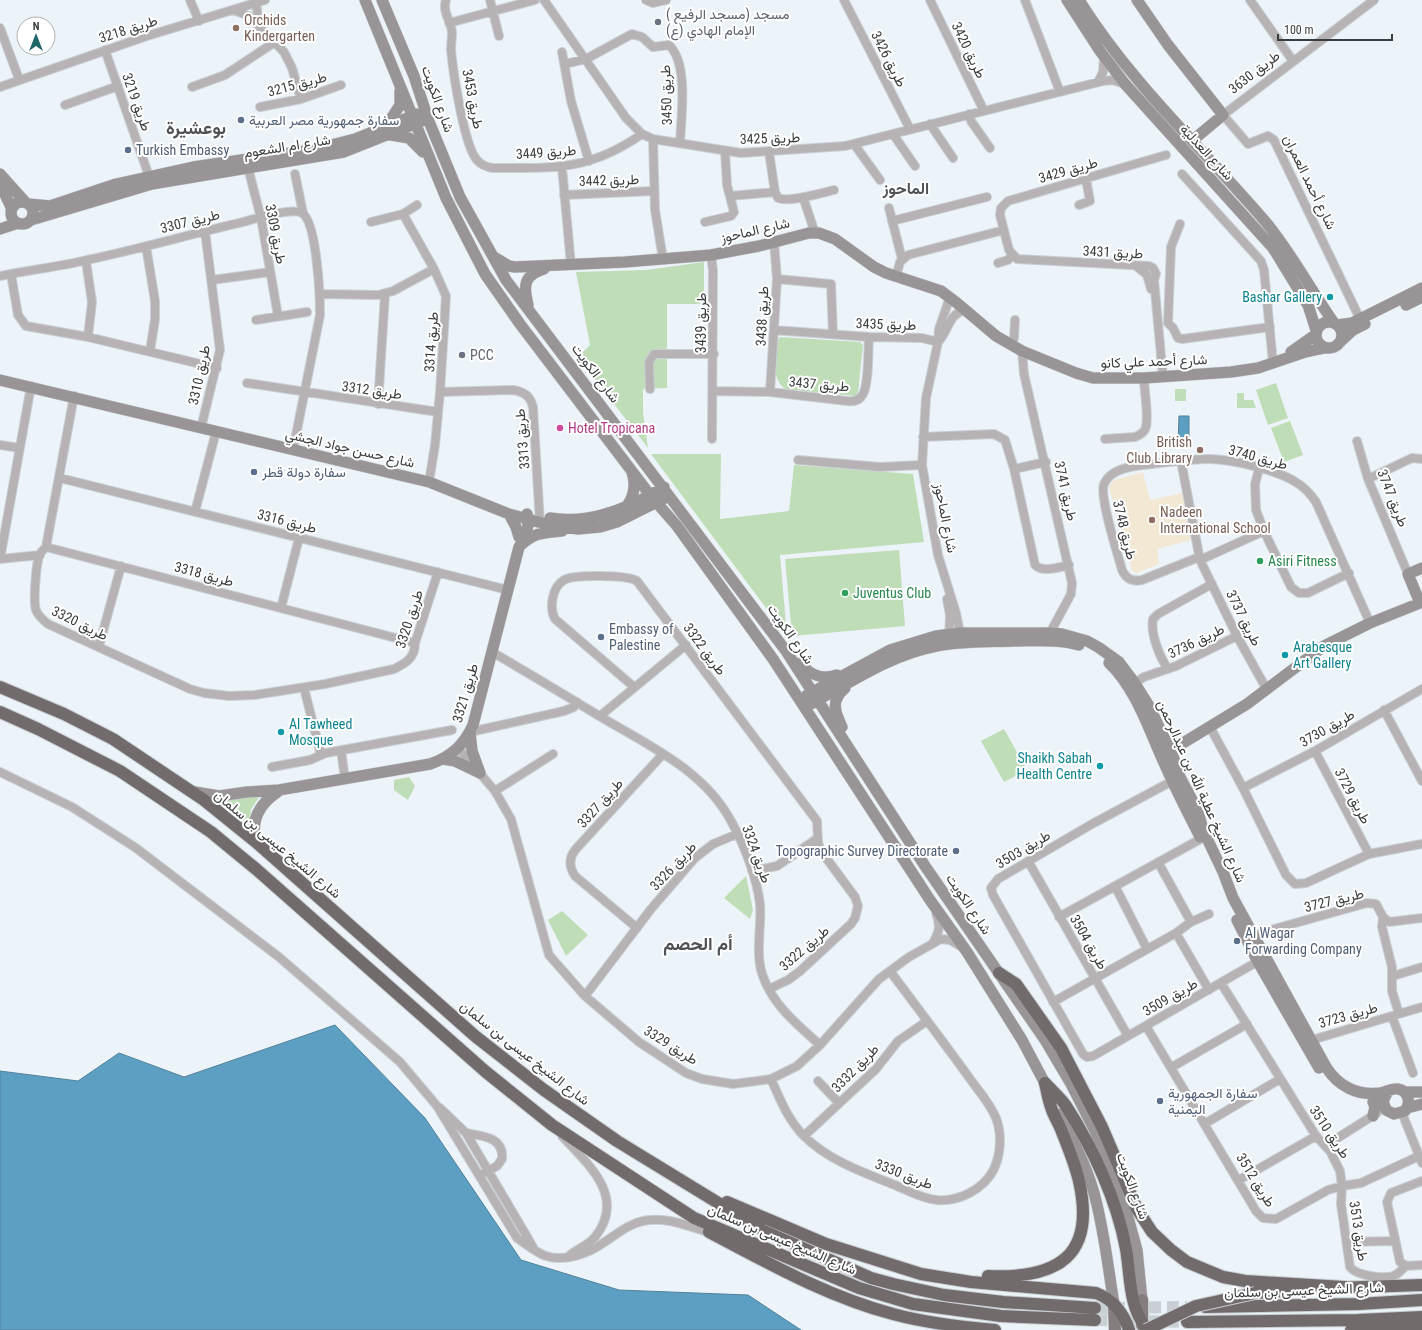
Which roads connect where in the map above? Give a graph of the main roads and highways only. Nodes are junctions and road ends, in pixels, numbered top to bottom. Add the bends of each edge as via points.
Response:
1 (0, 687) edge
2 (0, 712) edge
3 (999, 973) road end
4 (702, 1193) junction
5 (694, 1218) junction
6 (896, 1267) junction
7 (1422, 1285) edge
8 (1344, 1287) junction
9 (1142, 1300) road end
10 (1422, 1300) edge
11 (1114, 1304) junction
12 (1187, 1307) tunnel mouth
13 (1422, 1317) edge
14 (910, 1318) junction
15 (1187, 1322) tunnel mouth
16 (1143, 1325) edge
17 (1126, 1328) edge
18 (1422, 1328) edge
19 (948, 1330) edge
20 (995, 1330) edge
21 (1115, 1330) edge
22 (1351, 1330) edge

1 - 4 highway, شارع الشيخ عيسى بن سلمان via 64,714 112,739 204,800 256,842 506,1061 583,1118
2 - 5 highway, شارع الشيخ عيسى بن سلمان via 120,771 211,832 486,1072 552,1125
3 - 8 highway via 1016,984 1061,1048 1102,1127 1137,1209 1152,1232 1171,1250 1187,1262 1223,1277 1245,1281
4 - 5 highway, شارع الشيخ عيسى بن سلمان via 764,1231 871,1278 951,1296 1095,1314 1001,1316 913,1304 852,1285
4 - 6 highway via 826,1244
5 - 14 highway via 708,1232 819,1287 865,1305
6 - 11 highway via 971,1282 1086,1291 1103,1296
6 - 16 highway via 954,1274 1015,1277 1056,1266 1071,1253 1077,1245 1083,1225 1082,1198 1079,1180 1051,1108 1045,1083 1069,1112 1099,1168 1114,1204 1126,1249 1132,1298
7 - 8 highway
8 - 16 highway, bridge via 1225,1299 1196,1306
9 - 16 highway
10 - 12 highway, شارع الشيخ عيسى بن سلمان via 1359,1304
11 - 17 highway
11 - 21 main road
13 - 15 highway, شارع الشيخ عيسى بن سلمان
14 - 19 highway
14 - 20 highway via 938,1324
16 - 17 highway
18 - 22 highway

